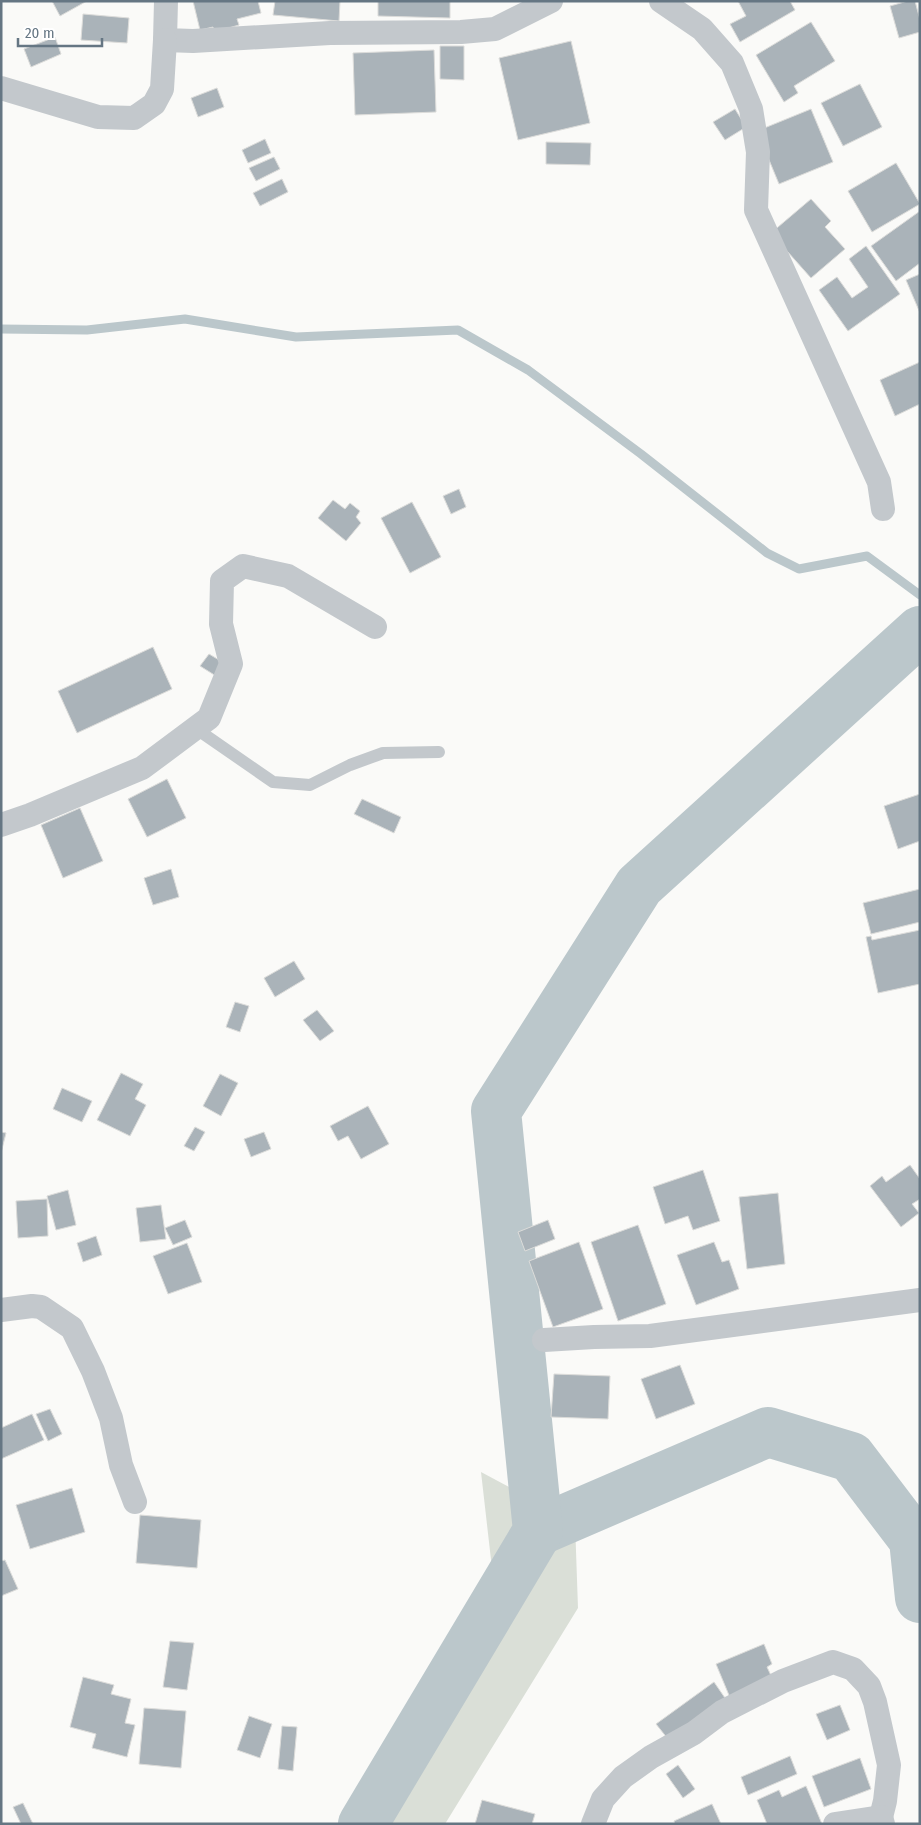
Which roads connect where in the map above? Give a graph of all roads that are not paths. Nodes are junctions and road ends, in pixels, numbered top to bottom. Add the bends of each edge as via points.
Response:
1 (166, 1) edge
2 (551, 1) edge
3 (661, 1) edge
4 (165, 40) junction
5 (1, 88) edge
6 (883, 509) dead end
7 (375, 627) dead end
8 (195, 728) junction
9 (439, 752) dead end
10 (1, 825) edge
11 (920, 1300) edge
12 (1, 1310) edge
13 (544, 1340) dead end
14 (135, 1502) dead end
15 (882, 1820) edge
16 (593, 1824) edge
17 (835, 1824) edge

1 - 4 street
2 - 4 street via 495,29 478,31 330,32
3 - 6 street via 702,29 732,63 751,109 758,152 756,210 879,482
4 - 5 street via 162,89 154,104 134,118 98,117
7 - 8 street via 288,576 243,566 222,581 221,624 231,664 209,718
8 - 9 lane via 273,782 310,785 383,752
8 - 10 street via 142,768
11 - 13 street via 650,1336
12 - 14 street via 41,1308 72,1328 111,1418 121,1465
15 - 16 street via 889,1766 875,1702 869,1686 853,1669 833,1662 783,1681 722,1712 694,1733 651,1757 623,1777 603,1799
15 - 17 street

